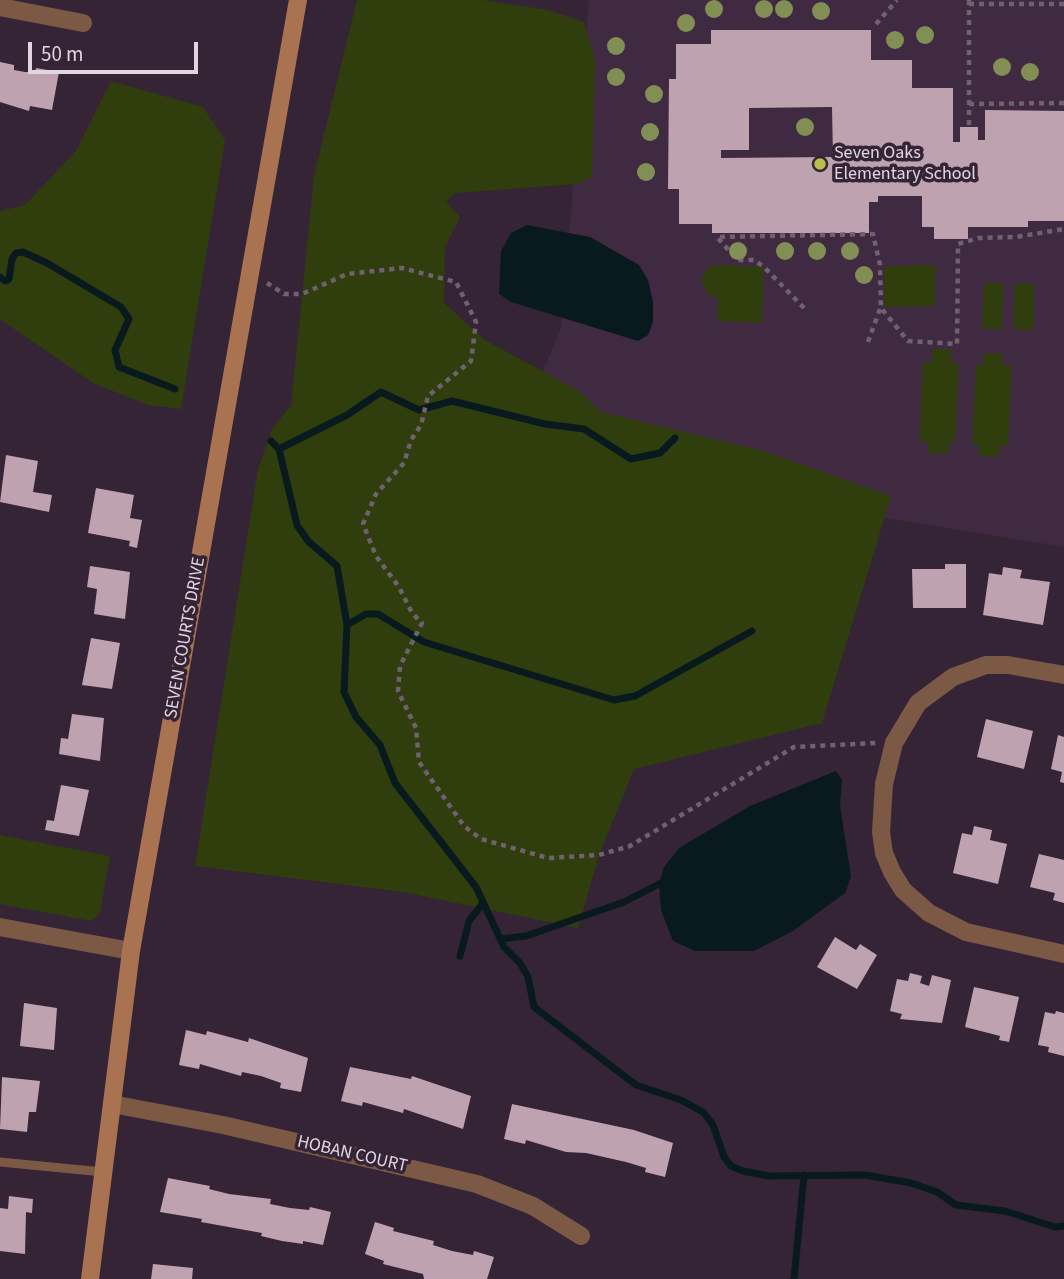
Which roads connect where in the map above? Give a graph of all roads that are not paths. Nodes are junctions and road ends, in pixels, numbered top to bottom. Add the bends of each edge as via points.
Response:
1 (298, 0) edge
2 (0, 7) edge
3 (83, 23) dead end
4 (1064, 675) edge
5 (0, 927) edge
6 (131, 951) junction
7 (1064, 954) edge
8 (112, 1104) junction
9 (0, 1161) edge
10 (103, 1172) junction
11 (581, 1236) dead end
12 (90, 1279) edge

1 - 6 street, SEVEN COURTS DRIVE
2 - 3 street
4 - 7 street via 1008,665 970,670 918,703 894,743 884,784 881,832 884,853 903,890 929,913 966,932
5 - 6 street
6 - 8 street, SEVEN COURTS DRIVE
8 - 10 street, SEVEN COURTS DRIVE
8 - 11 street, HOBAN COURT via 477,1184 533,1206
9 - 10 lane
10 - 12 street, SEVEN COURTS DRIVE

